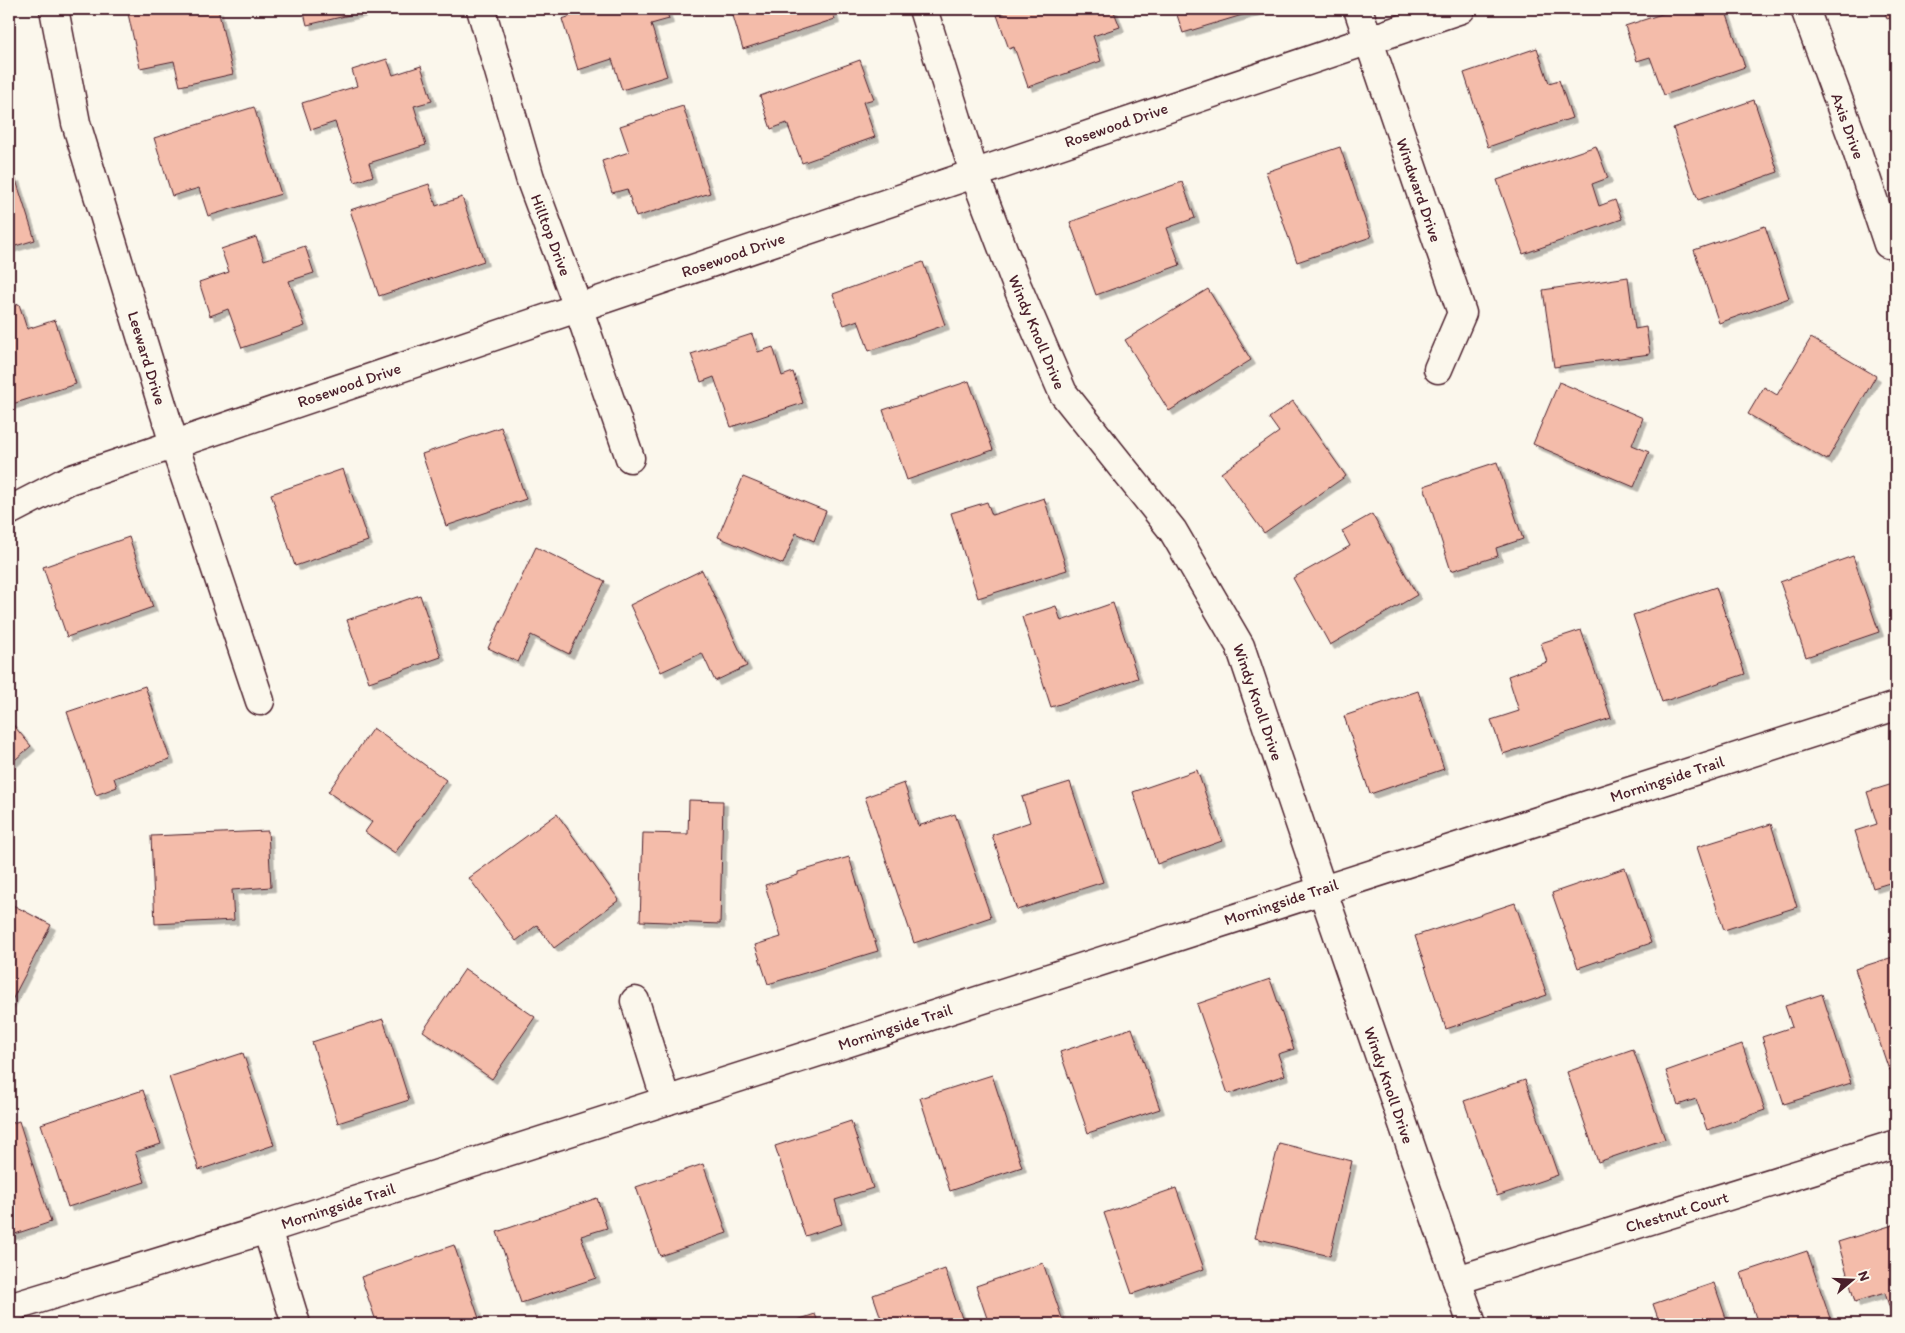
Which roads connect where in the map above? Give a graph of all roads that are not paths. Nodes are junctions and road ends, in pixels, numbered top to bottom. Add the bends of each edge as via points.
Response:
1 (54, 9) edge
2 (481, 9) edge
3 (923, 9) edge
4 (1358, 9) edge
5 (1461, 9) edge
6 (1806, 9) edge
7 (1368, 40) junction
8 (974, 173) junction
9 (1888, 244) dead end
10 (578, 307) junction
11 (1438, 369) dead end
12 (174, 444) junction
13 (630, 458) dead end
14 (9, 511) edge
15 (260, 701) dead end
16 (1896, 706) edge
17 (1322, 889) junction
18 (635, 1001) dead end
19 (666, 1101) junction
20 (1896, 1144) edge
21 (266, 1229) junction
22 (1457, 1280) junction
23 (9, 1308) edge
24 (296, 1324) edge
25 (1472, 1324) edge

1 - 12 street, Leeward Drive via 76,123
2 - 10 street, Hilltop Drive via 530,178
3 - 8 street, Windy Knoll Drive
4 - 7 street, Windward Drive
5 - 7 street, Rosewood Drive
6 - 9 street, Axis Drive
7 - 8 street, Rosewood Drive
7 - 11 street, Windward Drive via 1462,313
8 - 10 street, Rosewood Drive
8 - 17 street, Windy Knoll Drive via 1017,286 1063,393 1173,531 1240,646
10 - 12 street, Rosewood Drive
10 - 13 street, Hilltop Drive
12 - 14 street, Rosewood Drive via 69,480
12 - 15 street, Leeward Drive
16 - 17 street, Morningside Trail
17 - 19 street, Morningside Trail
17 - 22 street, Windy Knoll Drive
18 - 19 street
19 - 21 street, Morningside Trail
20 - 22 street, Chestnut Court
21 - 23 street, Morningside Trail
21 - 24 street
22 - 25 street, Windy Knoll Drive

